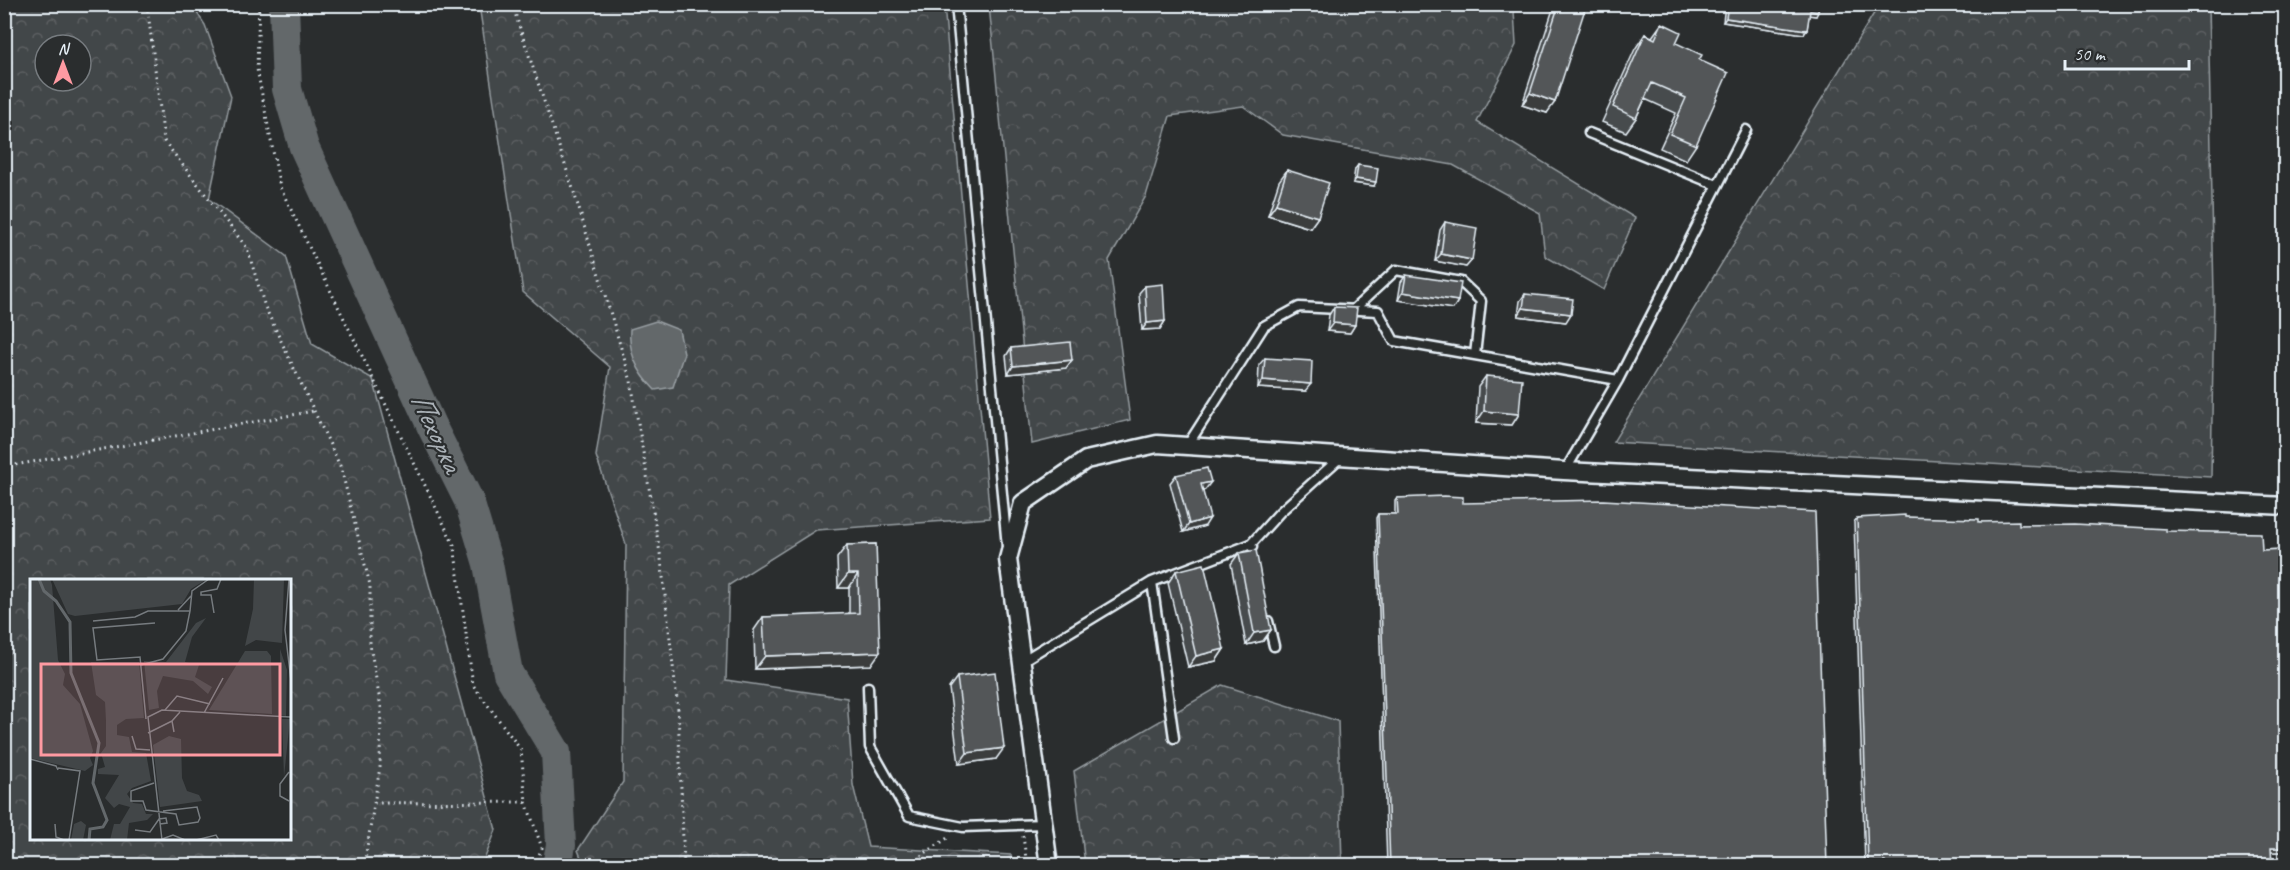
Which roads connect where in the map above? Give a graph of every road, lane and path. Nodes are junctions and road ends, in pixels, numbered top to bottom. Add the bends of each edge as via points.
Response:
1 (147, 4) edge
2 (259, 4) edge
3 (512, 4) edge
4 (957, 5) edge
5 (1746, 130) dead end
6 (1588, 133) dead end
7 (1718, 185) junction
8 (1353, 310) junction
9 (1475, 355) junction
10 (1618, 380) junction
11 (314, 411) junction
12 (1187, 446) junction
13 (1341, 457) junction
14 (4, 467) edge
15 (1564, 471) junction
16 (2286, 506) edge
17 (1251, 544) junction
18 (1254, 556) edge
19 (1008, 559) junction
20 (1152, 582) junction
21 (1266, 612) edge
22 (1274, 646) dead end
23 (1022, 661) junction
24 (868, 687) dead end
25 (1174, 738) dead end
26 (526, 802) junction
27 (375, 803) junction
28 (1044, 824) junction
29 (1022, 825) junction
30 (963, 827) junction
31 (364, 866) edge
32 (534, 866) edge
33 (684, 866) edge
34 (906, 866) edge
35 (1027, 866) edge
36 (1049, 866) edge

1 - 11 path via 164,141 247,248 265,307
2 - 26 path via 257,69 280,187 454,545 473,685 520,750
3 - 33 path via 631,381 661,559 676,698
4 - 19 lane
5 - 7 lane
6 - 7 lane
7 - 10 lane
8 - 9 lane via 1378,311 1394,341
8 - 9 lane via 1396,270 1461,282 1481,301
8 - 12 lane via 1299,307 1264,326
9 - 10 lane
10 - 15 lane
11 - 14 path
11 - 27 path via 341,468 370,585 370,645 381,707 381,767
12 - 13 street
12 - 19 street via 1157,444 1086,460 1023,503
13 - 15 street
13 - 17 lane
15 - 16 street
17 - 18 lane
17 - 20 lane
19 - 23 street
20 - 23 lane
20 - 25 lane
21 - 22 lane
23 - 28 street
24 - 30 lane via 870,747 909,816
26 - 27 path
26 - 32 path via 542,848
27 - 31 path
28 - 29 lane
28 - 36 street
29 - 30 lane
29 - 35 path
30 - 34 path

